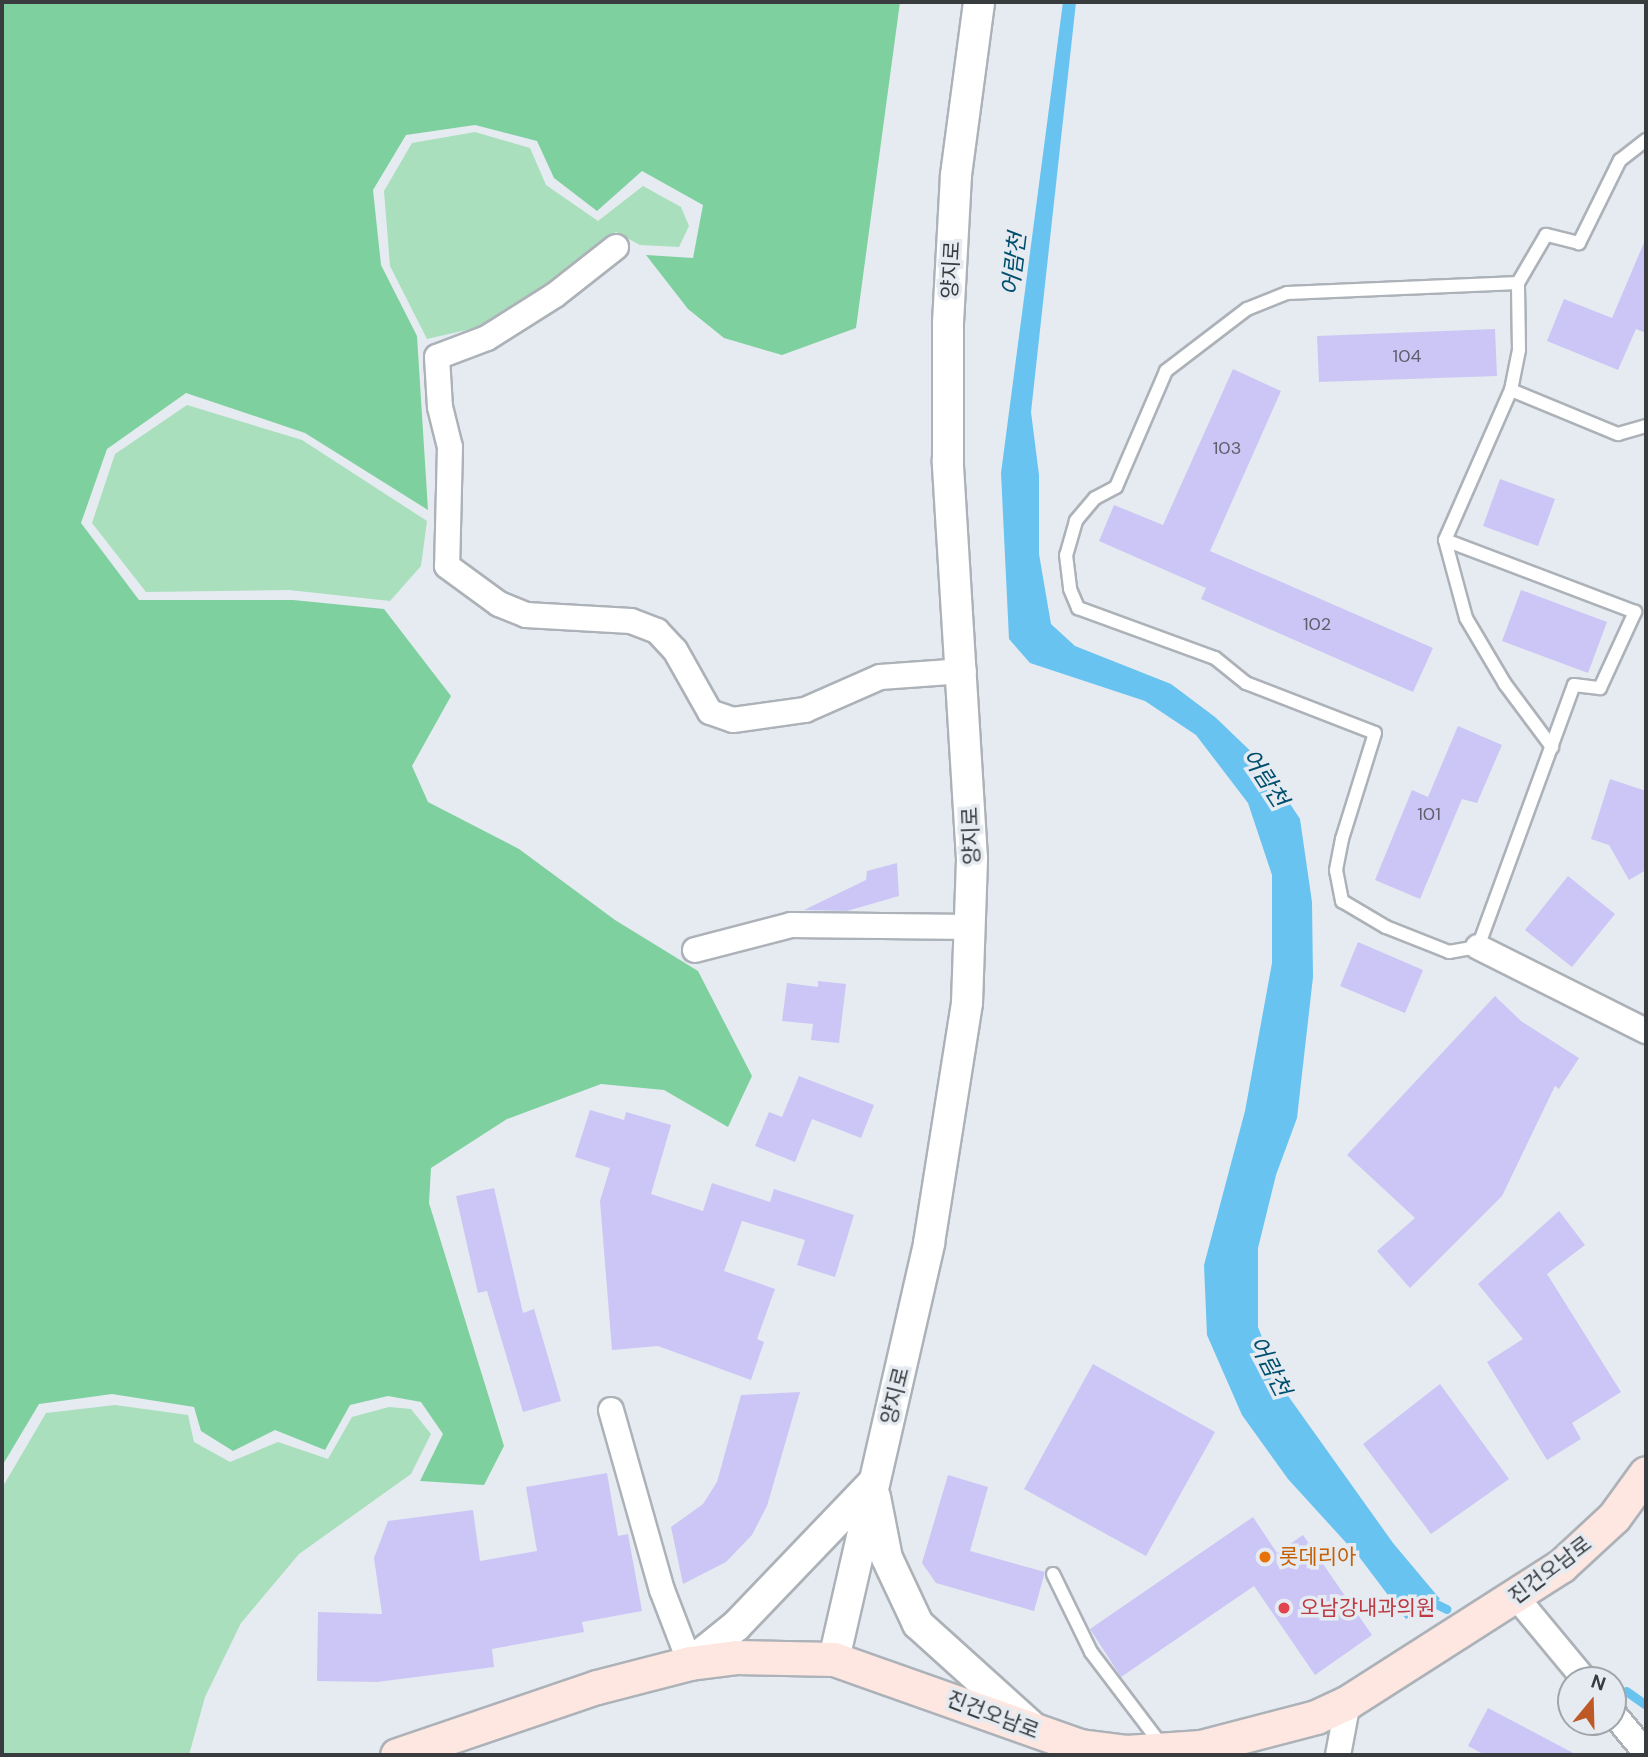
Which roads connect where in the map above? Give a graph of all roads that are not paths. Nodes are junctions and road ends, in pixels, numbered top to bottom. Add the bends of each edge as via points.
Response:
1 (979, 2) edge
2 (1646, 140) edge
3 (616, 247) dead end
4 (1518, 283) junction
5 (1511, 390) junction
6 (1646, 426) edge
7 (1445, 540) junction
8 (964, 671) junction
9 (1552, 747) junction
10 (972, 927) junction
11 (1478, 947) junction
12 (695, 950) dead end
13 (1646, 1031) edge
14 (611, 1410) dead end
15 (1646, 1473) edge
16 (873, 1483) junction
17 (1053, 1574) dead end
18 (1517, 1598) junction
19 (834, 1659) junction
20 (690, 1663) junction
21 (1573, 1666) edge
22 (1348, 1702) junction
23 (1627, 1730) edge
24 (1038, 1733) junction
25 (1166, 1750) junction
26 (1081, 1751) edge
27 (1646, 1753) edge
28 (397, 1755) edge
29 (1338, 1755) edge

1 - 8 street, 양지로 via 956,175 948,323 948,461
2 - 4 lane via 1620,160 1579,243 1546,235
3 - 8 street via 555,295 486,338 437,356 450,447 447,566 499,604 526,615 631,621 657,631 676,650 710,712 733,720 805,710 880,677
4 - 5 lane via 1519,350
4 - 11 lane via 1287,293 1247,309 1166,371 1116,488 1096,498 1076,521 1066,555 1078,608 1215,658 1247,683 1375,733 1342,839 1336,870 1342,901 1386,927 1449,952
5 - 6 lane via 1618,434
5 - 7 lane
7 - 9 lane via 1466,618 1505,684
7 - 9 lane via 1635,612 1600,688 1574,685
8 - 10 street, 양지로
9 - 11 lane
10 - 12 street via 791,925
10 - 16 street, 양지로 via 967,1003 929,1242
11 - 13 street
14 - 20 street via 662,1590
15 - 18 main road, 진건오남로 via 1587,1545
16 - 19 street, 양지로
16 - 20 street via 736,1626
16 - 24 street via 887,1558 918,1624
17 - 25 lane via 1091,1652
18 - 21 street
18 - 22 main road, 진건오남로
19 - 20 main road, 진건오남로 via 736,1657
19 - 24 main road, 진건오남로
20 - 28 main road, 진건오남로 via 597,1687
22 - 25 main road, 진건오남로 via 1316,1717 1235,1739
22 - 29 street
23 - 27 street
24 - 26 main road, 진건오남로
25 - 26 main road, 진건오남로

